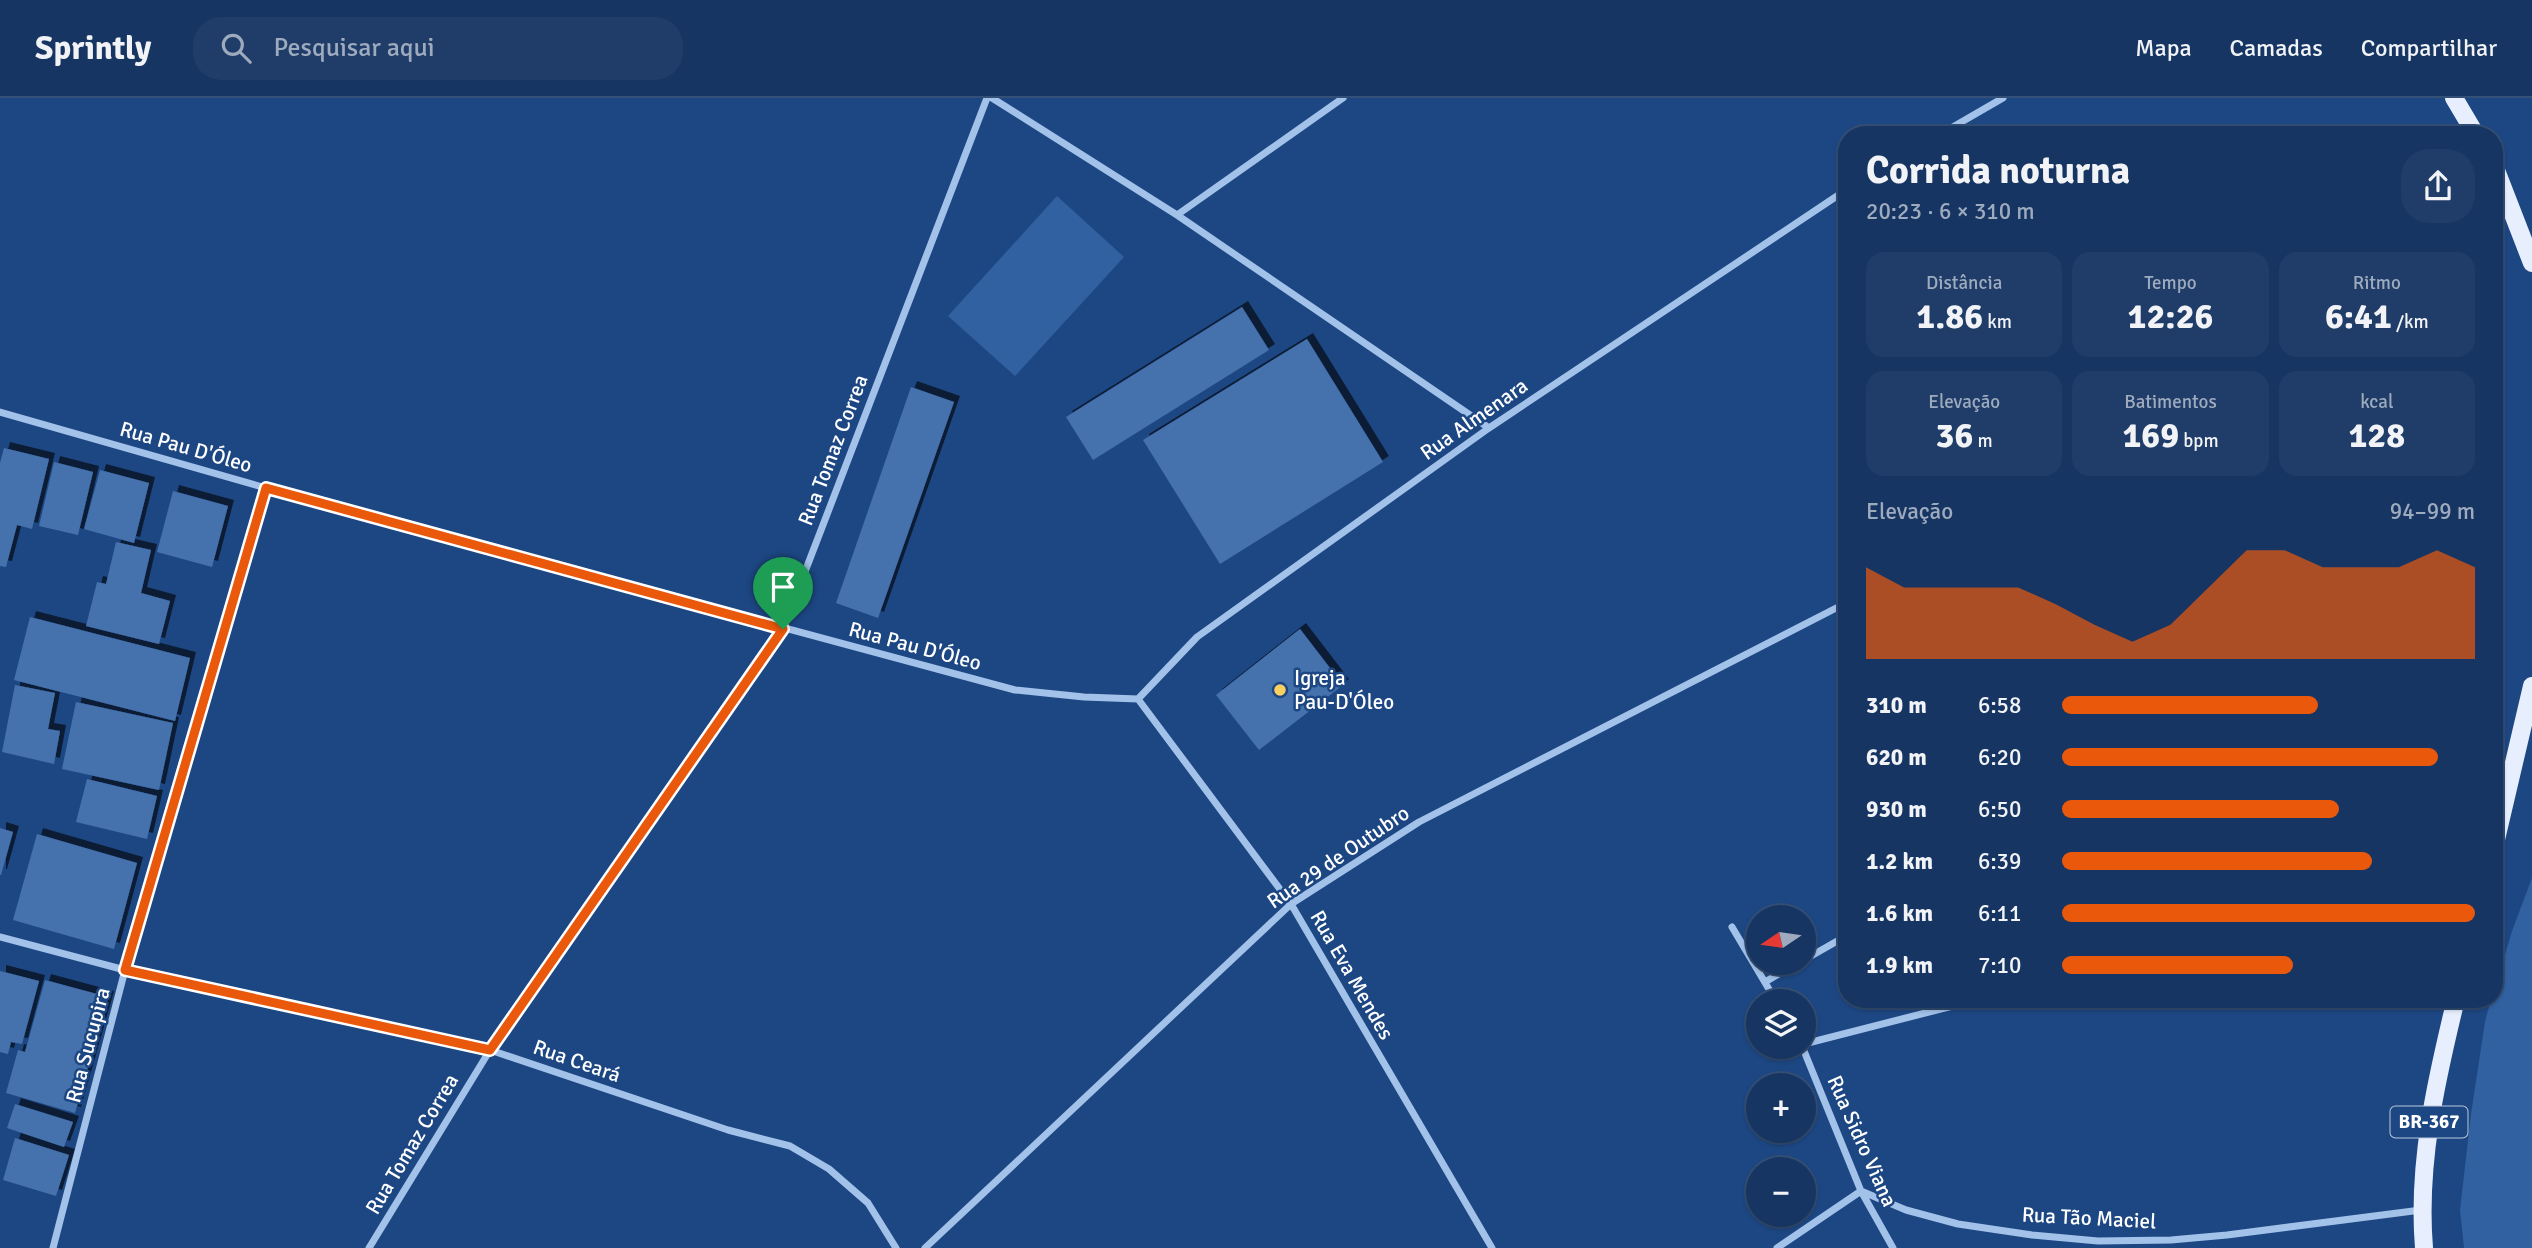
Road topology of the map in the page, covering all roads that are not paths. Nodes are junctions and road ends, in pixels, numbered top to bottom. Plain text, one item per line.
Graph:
1 (987, 98) edge
2 (992, 98) edge
3 (1343, 98) edge
4 (2003, 98) edge
5 (2454, 98) edge
6 (1955, 126) edge
7 (2471, 126) edge
8 (2503, 188) edge
9 (1838, 195) edge
10 (1177, 215) junction
11 (2532, 263) edge
12 (0, 412) edge
13 (1489, 428) junction
14 (266, 488) junction
15 (1838, 607) edge
16 (783, 629) junction
17 (2532, 686) edge
18 (1138, 699) junction
19 (2503, 810) edge
20 (1291, 904) junction
21 (1732, 927) dead end
22 (0, 937) edge
23 (1838, 941) edge
24 (1816, 953) edge
25 (125, 970) junction
26 (1777, 975) edge
27 (1765, 982) junction
28 (1769, 989) edge
29 (1945, 1008) edge
30 (2454, 1008) edge
31 (1816, 1042) edge
32 (490, 1050) junction
33 (1809, 1059) edge
34 (1861, 1191) junction
35 (2421, 1210) junction
36 (53, 1248) edge
37 (369, 1248) edge
38 (896, 1248) edge
39 (925, 1248) edge
40 (1492, 1248) edge
41 (1777, 1248) edge
42 (1893, 1248) edge
43 (2424, 1248) edge

1 - 16 street, Rua Tomaz Correa
2 - 10 street
3 - 10 street
4 - 6 street
5 - 7 main road
8 - 11 main road
9 - 13 street, Rua Almenara
10 - 13 street
12 - 14 street, Rua Pau D'Óleo
13 - 18 street, Rua Almenara
14 - 16 street, Rua Pau D'Óleo
14 - 25 street, Rua Sucupira
15 - 20 street, Rua 29 de Outubro
16 - 18 street, Rua Pau D'Óleo
16 - 32 street, Rua Tomaz Correa
17 - 19 main road
18 - 20 street, Rua Eva Mendes
20 - 39 street, Rua 29 de Outubro
20 - 40 street, Rua Eva Mendes
21 - 27 street
22 - 25 street, Rua Ceará
23 - 24 street
25 - 32 street, Rua Ceará
25 - 36 street, Rua Sucupira
26 - 27 street
27 - 28 street
29 - 31 street
30 - 35 main road, BR-367
32 - 37 street, Rua Tomaz Correa
32 - 38 street, Rua Ceará
33 - 34 street, Rua Sidro Viana
34 - 35 street, Rua Tão Maciel
34 - 41 street
34 - 42 street, Rua Sidro Viana
35 - 43 main road, BR-367

